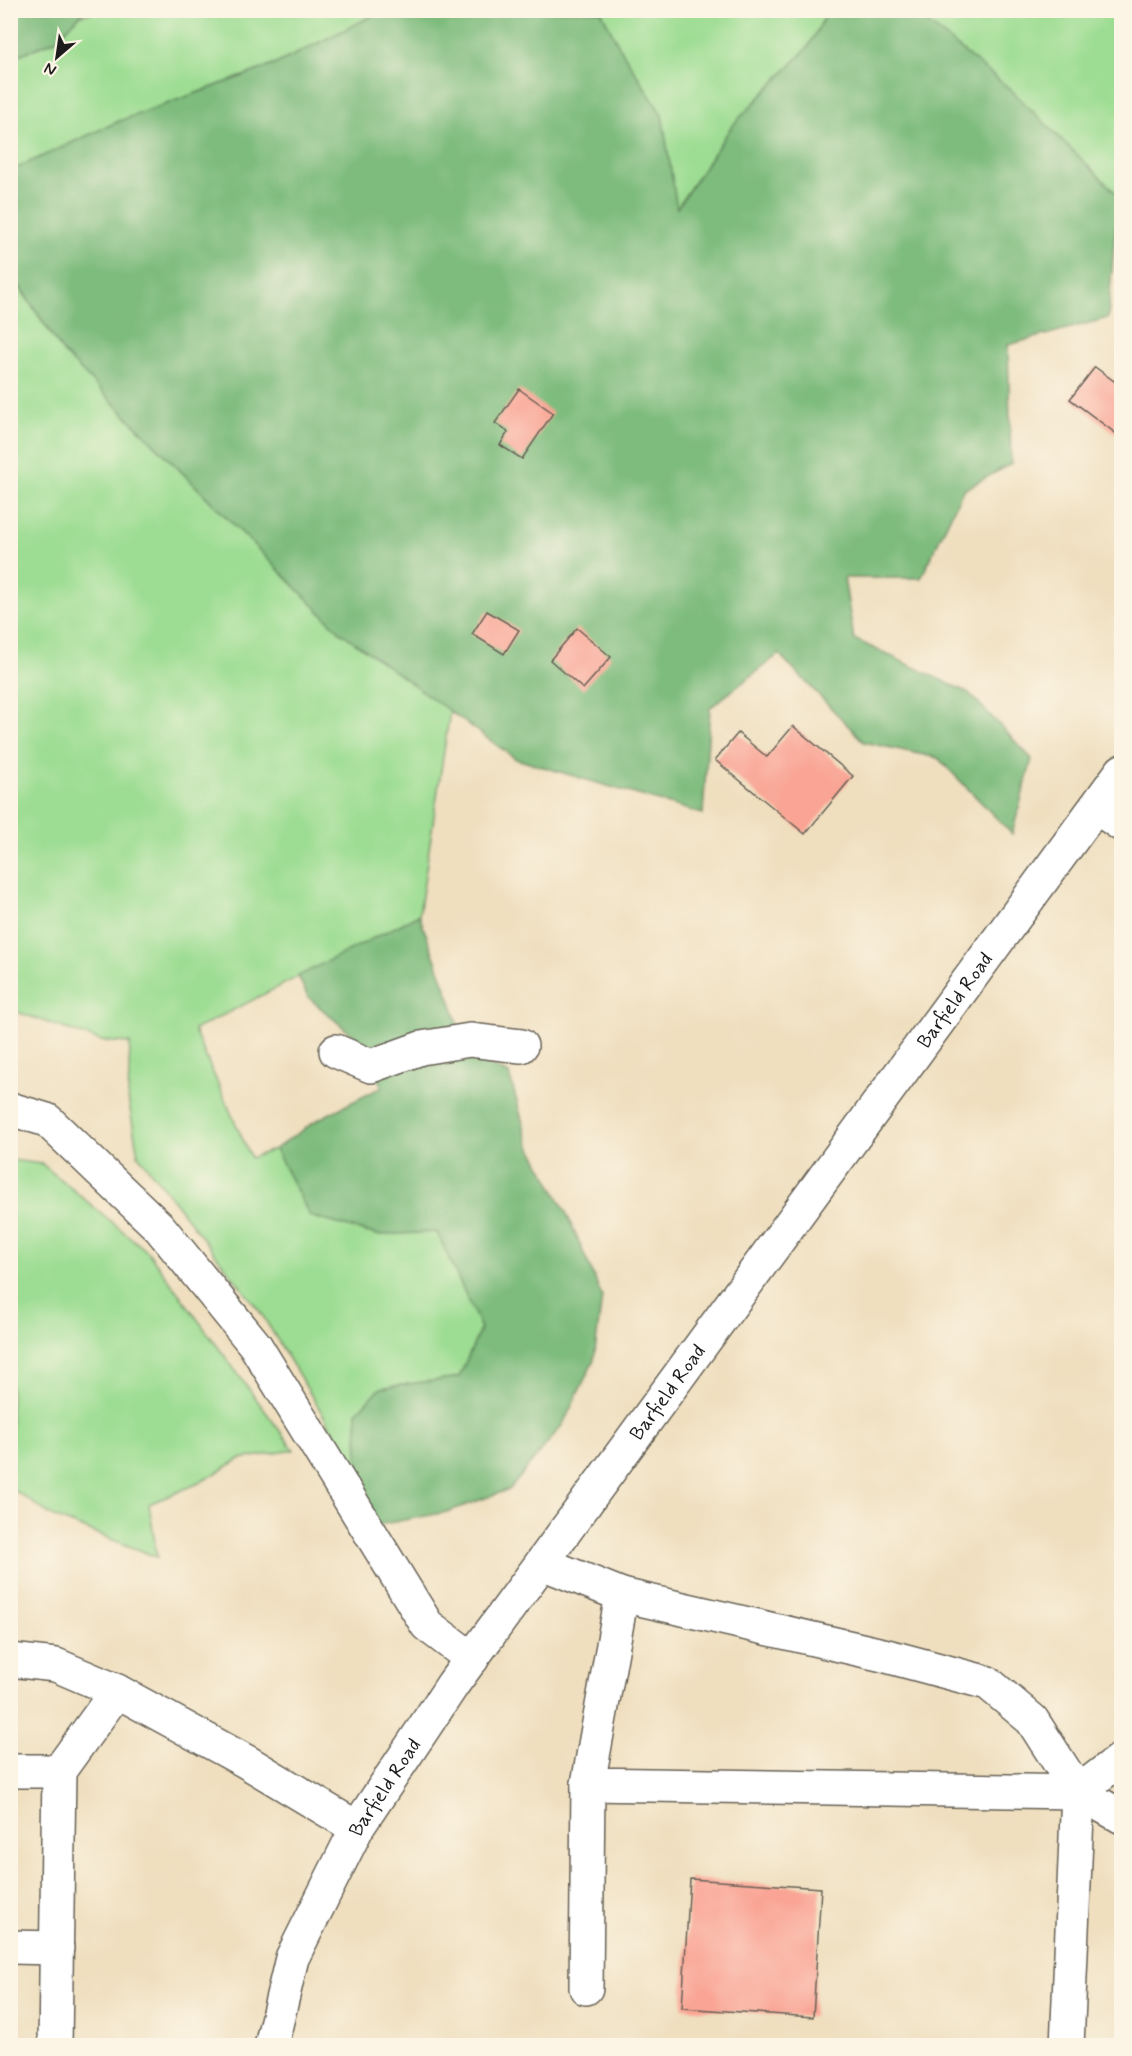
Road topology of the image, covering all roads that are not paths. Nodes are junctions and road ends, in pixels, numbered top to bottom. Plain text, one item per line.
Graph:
1 (1122, 771) edge
2 (1109, 816) edge
3 (521, 1046) dead end
4 (336, 1051) dead end
5 (10, 1109) edge
6 (542, 1563) junction
7 (622, 1595) junction
8 (472, 1659) junction
9 (10, 1660) edge
10 (117, 1691) junction
11 (1122, 1758) edge
12 (10, 1771) edge
13 (59, 1771) junction
14 (588, 1784) junction
15 (1078, 1792) junction
16 (1122, 1817) edge
17 (357, 1828) junction
18 (10, 1947) edge
19 (57, 1948) junction
20 (586, 1988) dead end
21 (55, 2046) edge
22 (271, 2046) edge
23 (1067, 2046) edge

1 - 2 street, Barfield Road
2 - 6 street, Barfield Road
3 - 4 street
5 - 8 street
6 - 7 street
6 - 8 street, Barfield Road
7 - 14 street
7 - 15 street
8 - 17 street, Barfield Road
9 - 10 street
10 - 13 street
10 - 17 street
11 - 15 street
12 - 13 street
13 - 19 street
14 - 15 street
14 - 20 street
15 - 16 street
15 - 23 street
17 - 22 street, Barfield Road
18 - 19 street
19 - 21 street

